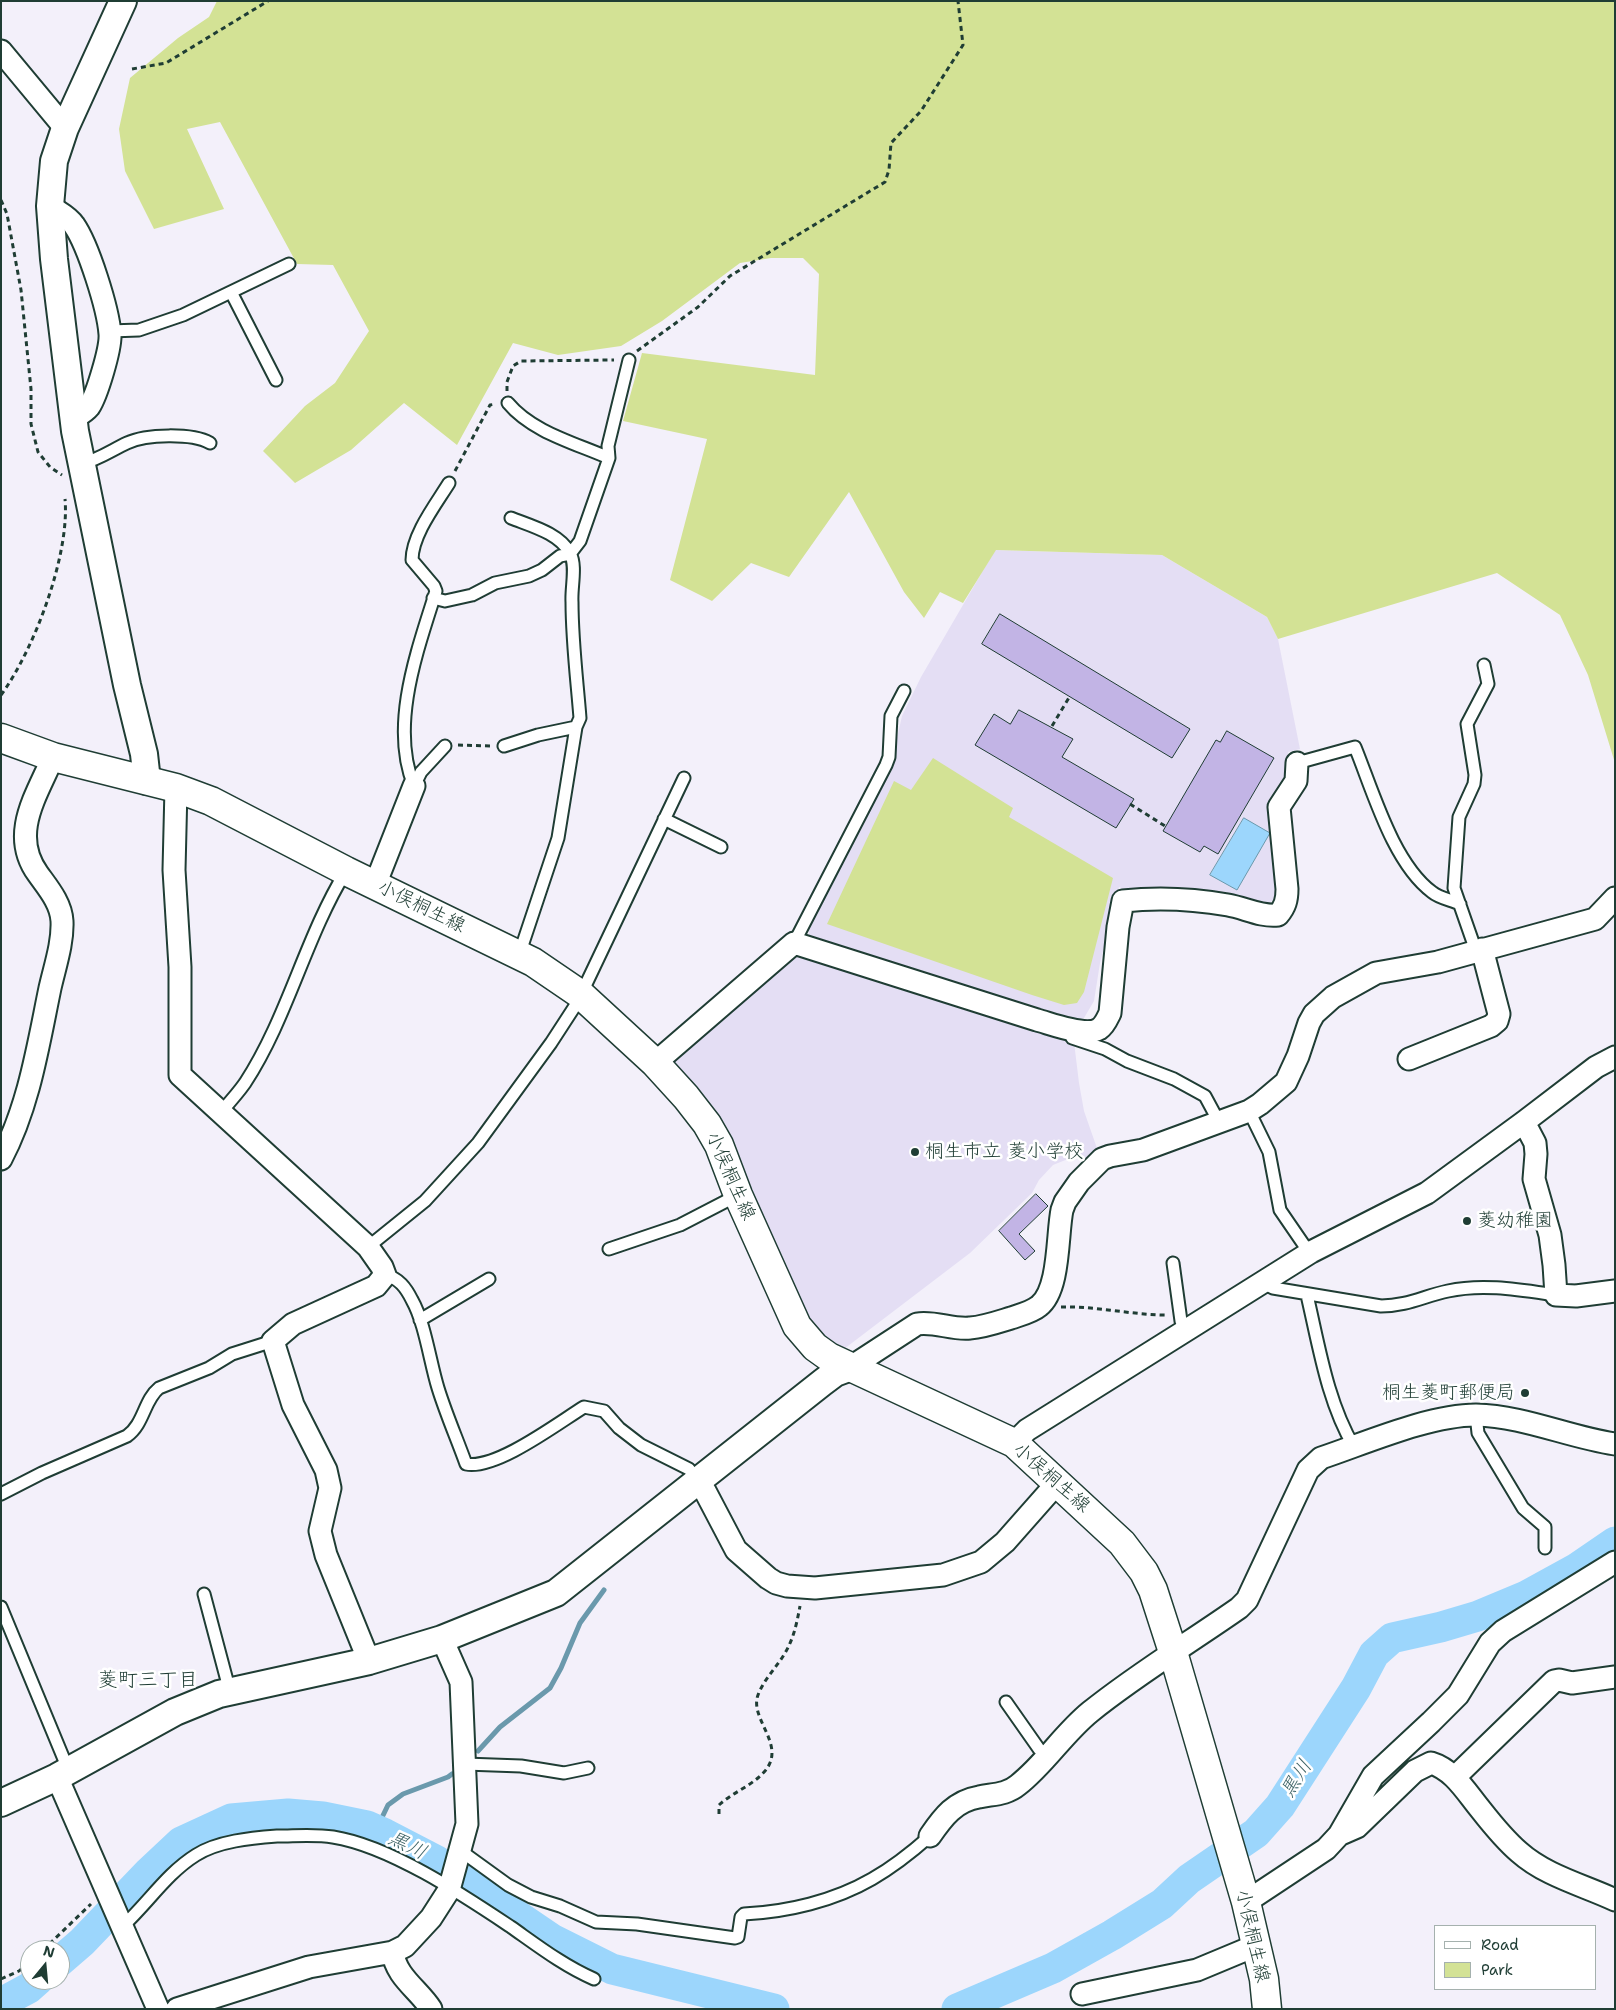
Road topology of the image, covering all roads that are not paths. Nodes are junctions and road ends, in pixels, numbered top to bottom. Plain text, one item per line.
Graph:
1 (123, 1) edge
2 (1, 51) edge
3 (65, 128) junction
4 (50, 206) junction
5 (289, 264) dead end
6 (231, 292) junction
7 (110, 331) junction
8 (629, 360) road end
9 (276, 380) dead end
10 (508, 403) road end
11 (74, 418) junction
12 (210, 443) dead end
13 (609, 458) junction
14 (72, 470) junction
15 (449, 483) road end
16 (511, 518) dead end
17 (570, 554) junction
18 (433, 598) junction
19 (1484, 665) dead end
20 (904, 691) dead end
21 (576, 727) junction
22 (1, 738) edge
23 (445, 746) road end
24 (504, 746) road end
25 (53, 757) junction
26 (1297, 763) joint
27 (684, 778) dead end
28 (147, 781) junction
29 (414, 786) junction
30 (176, 788) junction
31 (664, 819) junction
32 (721, 847) dead end
33 (346, 871) junction
34 (375, 885) junction
35 (1615, 898) edge
36 (1460, 904) junction
37 (794, 943) junction
38 (1479, 950) junction
39 (519, 955) junction
40 (580, 994) junction
41 (1037, 1020) junction
42 (1615, 1057) edge
43 (1409, 1059) dead end
44 (655, 1063) junction
45 (1249, 1111) junction
46 (221, 1112) junction
47 (1220, 1122) junction
48 (1524, 1122) junction
49 (1, 1159) edge
50 (738, 1194) junction
51 (368, 1247) junction
52 (608, 1249) dead end
53 (1311, 1252) junction
54 (1173, 1263) dead end
55 (385, 1275) junction
56 (489, 1279) dead end
57 (1261, 1282) junction
58 (1615, 1291) edge
59 (1307, 1295) junction
60 (1556, 1295) junction
61 (420, 1320) junction
62 (1183, 1322) junction
63 (272, 1341) junction
64 (851, 1367) junction
65 (1476, 1415) junction
66 (1014, 1443) junction
67 (1615, 1444) edge
68 (1354, 1447) junction
69 (697, 1480) junction
70 (1058, 1482) junction
71 (1, 1494) edge
72 (1545, 1548) dead end
73 (1615, 1562) edge
74 (204, 1594) dead end
75 (1, 1607) edge
76 (442, 1638) junction
77 (1173, 1652) junction
78 (369, 1661) junction
79 (1615, 1677) edge
80 (230, 1692) junction
81 (1006, 1702) dead end
82 (1047, 1756) junction
83 (465, 1764) junction
84 (588, 1768) dead end
85 (62, 1773) junction
86 (1455, 1777) junction
87 (1, 1803) edge
88 (1339, 1835) junction
89 (930, 1836) joint
90 (460, 1853) junction
91 (451, 1886) junction
92 (1615, 1900) edge
93 (1246, 1902) junction
94 (122, 1923) junction
95 (1257, 1945) junction
96 (393, 1952) junction
97 (594, 1979) dead end
98 (1082, 1994) dead end
99 (158, 2009) edge
100 (177, 2009) edge
101 (431, 2009) edge
102 (1266, 2009) edge

1 - 3 street
2 - 3 street
3 - 4 street
4 - 7 street
4 - 11 street
5 - 6 lane
6 - 7 lane
6 - 9 lane
7 - 11 street
8 - 13 lane
10 - 13 lane
11 - 14 street
12 - 14 lane
13 - 17 lane
14 - 28 street
15 - 18 lane
16 - 17 lane
17 - 18 lane
17 - 21 lane
18 - 29 lane
19 - 36 lane
20 - 37 lane
21 - 24 lane
21 - 39 lane
22 - 25 main road, 小俣桐生線
23 - 29 lane
25 - 28 main road, 小俣桐生線
25 - 49 street
26 - 36 lane
26 - 41 street
27 - 31 lane
28 - 30 main road, 小俣桐生線
29 - 34 street
30 - 33 main road, 小俣桐生線
30 - 46 street
31 - 32 lane
31 - 40 lane
33 - 34 main road, 小俣桐生線
33 - 46 lane
34 - 39 main road, 小俣桐生線
35 - 38 street
36 - 38 lane
37 - 41 street
37 - 44 street
38 - 43 street
38 - 45 street
39 - 40 main road, 小俣桐生線
40 - 44 main road, 小俣桐生線
40 - 51 lane
41 - 47 lane
42 - 48 street
44 - 50 main road, 小俣桐生線
45 - 47 street
45 - 53 lane
46 - 51 street
47 - 64 street
48 - 53 street
48 - 60 street
50 - 52 lane
50 - 64 main road, 小俣桐生線
51 - 55 street
53 - 57 street
54 - 62 lane
55 - 61 lane
55 - 63 street
56 - 61 lane
57 - 59 lane
57 - 62 street
58 - 60 street
59 - 60 lane
59 - 68 lane
61 - 69 lane
62 - 66 street
63 - 71 lane
63 - 78 street
64 - 66 main road, 小俣桐生線
64 - 69 street
65 - 67 street
65 - 68 street
65 - 72 lane
66 - 70 main road, 小俣桐生線
68 - 77 street
69 - 70 street
69 - 76 street
70 - 77 main road, 小俣桐生線
73 - 88 street
74 - 80 lane
75 - 85 lane
76 - 78 street
76 - 83 street
77 - 82 street
77 - 93 main road, 小俣桐生線
78 - 80 street
79 - 86 street
80 - 85 street
81 - 82 lane
82 - 89 street
83 - 84 lane
83 - 90 street
85 - 87 street
85 - 94 street
86 - 88 street
86 - 92 street
88 - 93 street
89 - 90 lane
90 - 91 street
91 - 94 lane
91 - 96 street
91 - 97 lane
93 - 95 main road, 小俣桐生線
94 - 99 street
95 - 98 street
95 - 102 main road, 小俣桐生線
96 - 100 street
96 - 101 street

